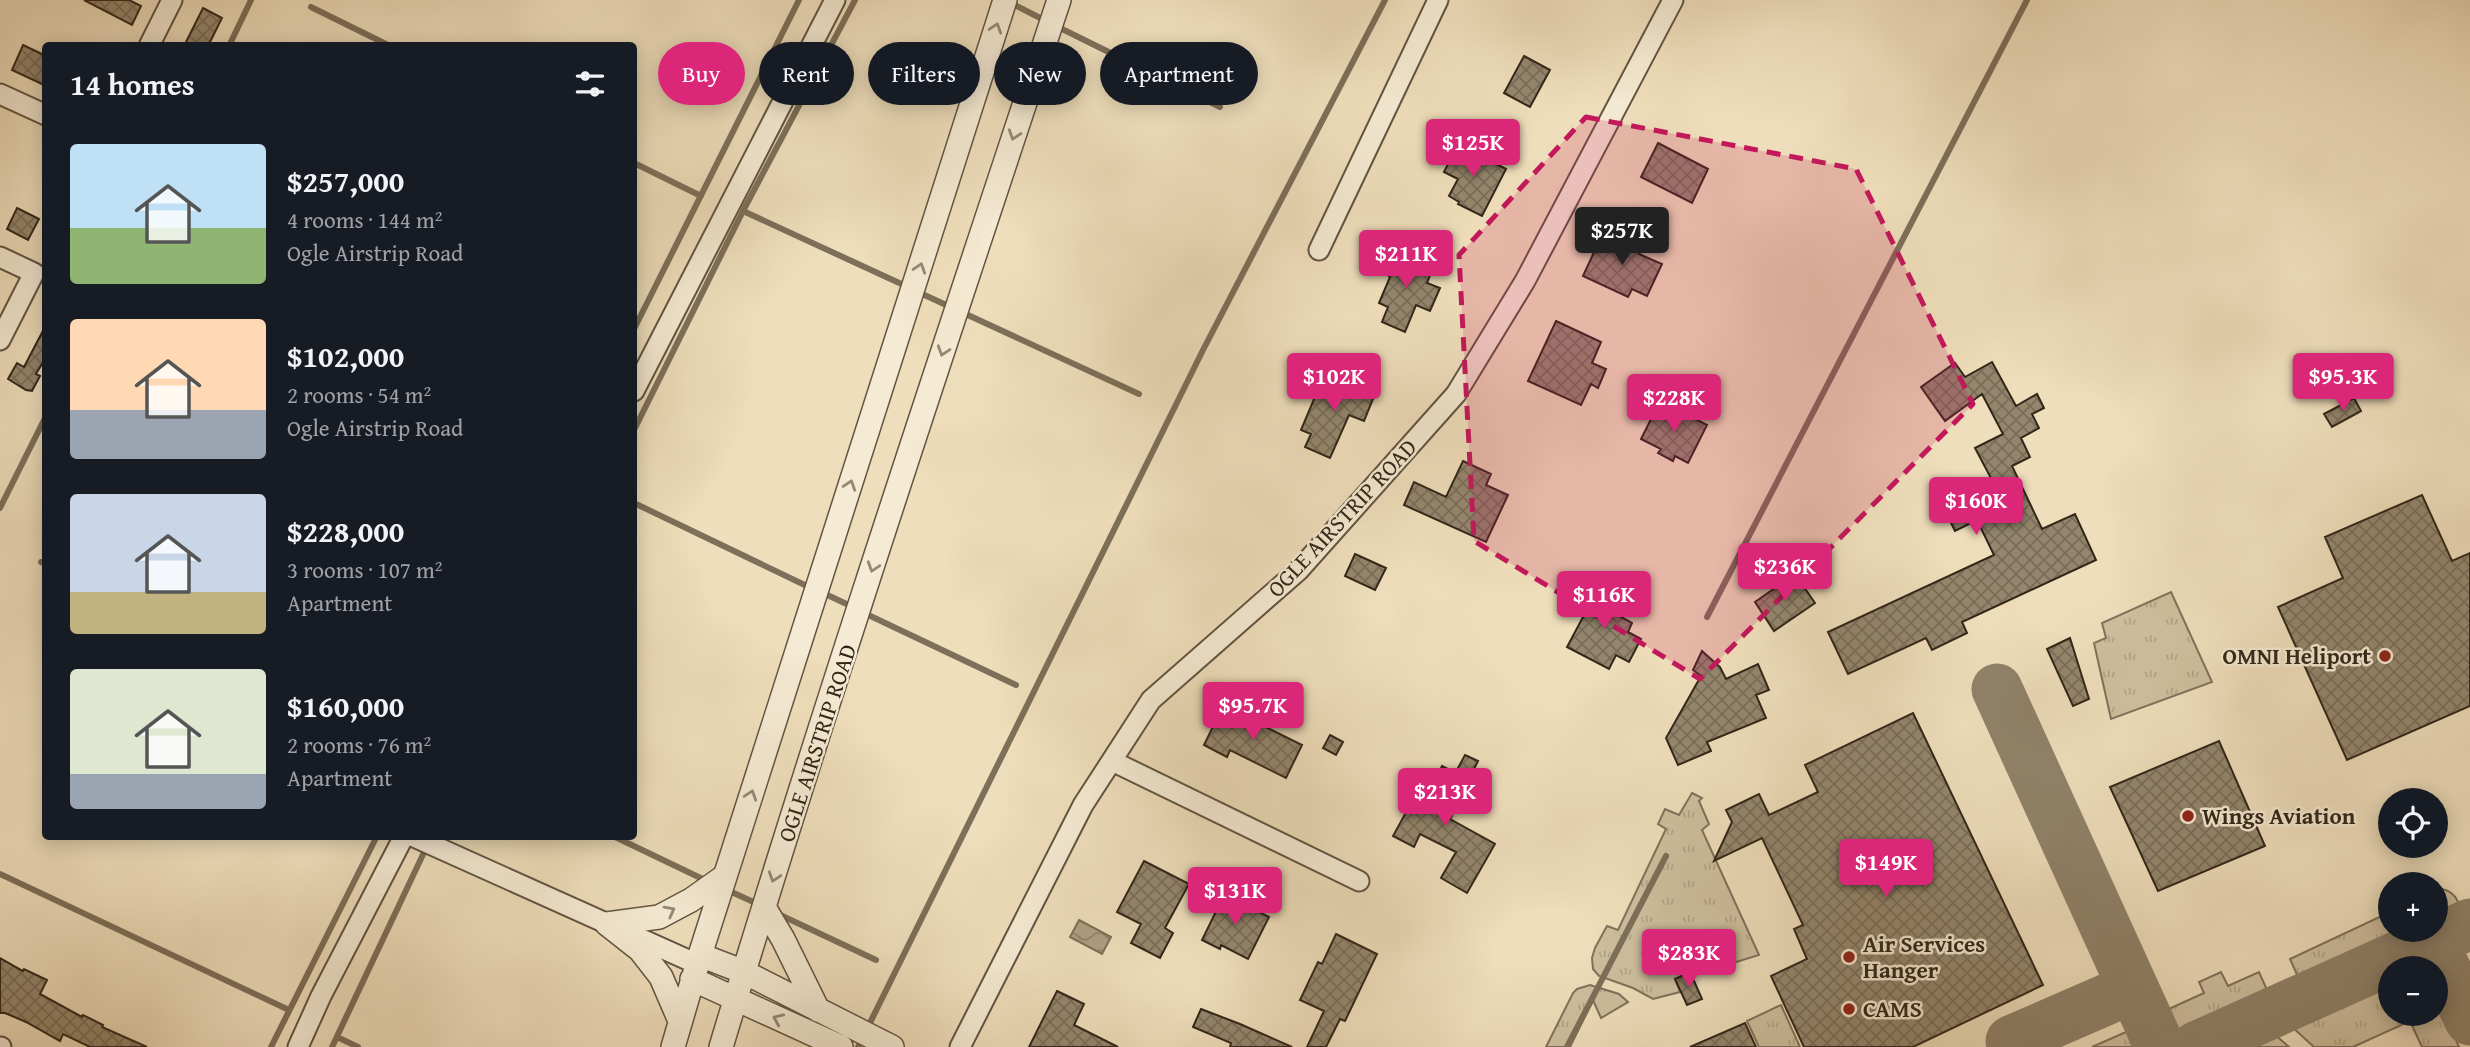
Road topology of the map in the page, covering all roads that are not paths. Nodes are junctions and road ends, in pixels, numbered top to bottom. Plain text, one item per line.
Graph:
1 (172, 0) edge
2 (835, 0) edge
3 (1005, 0) edge
4 (1059, 0) edge
5 (1438, 0) edge
6 (1673, 0) edge
7 (151, 42) edge
8 (0, 94) edge
9 (42, 114) edge
10 (1319, 250) dead end
11 (0, 257) edge
12 (0, 340) edge
13 (637, 385) edge
14 (1112, 761) junction
15 (402, 840) edge
16 (421, 840) edge
17 (725, 876) junction
18 (1359, 881) dead end
19 (764, 907) junction
20 (607, 924) junction
21 (696, 966) junction
22 (744, 972) junction
23 (736, 999) junction
24 (818, 1010) junction
25 (680, 1021) junction
26 (298, 1047) edge
27 (673, 1047) edge
28 (721, 1047) edge
29 (841, 1047) edge
30 (892, 1047) edge
31 (960, 1047) edge

1 - 7 street
2 - 13 street
17 -> 3 street, OGLE AIRSTRIP ROAD
4 -> 19 street, OGLE AIRSTRIP ROAD
5 - 10 street
6 - 14 street, OGLE AIRSTRIP ROAD
8 - 9 street
11 - 12 street
14 - 18 street
14 - 31 street, OGLE AIRSTRIP ROAD
15 - 26 street
16 - 20 street
20 -> 17 street
17 - 21 street, OGLE AIRSTRIP ROAD
19 - 22 street, OGLE AIRSTRIP ROAD
19 - 24 street
20 - 21 street
20 - 25 street
21 - 22 street
21 - 23 street
21 - 25 street, OGLE AIRSTRIP ROAD
22 - 23 street, OGLE AIRSTRIP ROAD
22 - 24 street
23 - 28 street, OGLE AIRSTRIP ROAD
29 -> 23 street
24 - 30 street
25 - 27 street, OGLE AIRSTRIP ROAD

